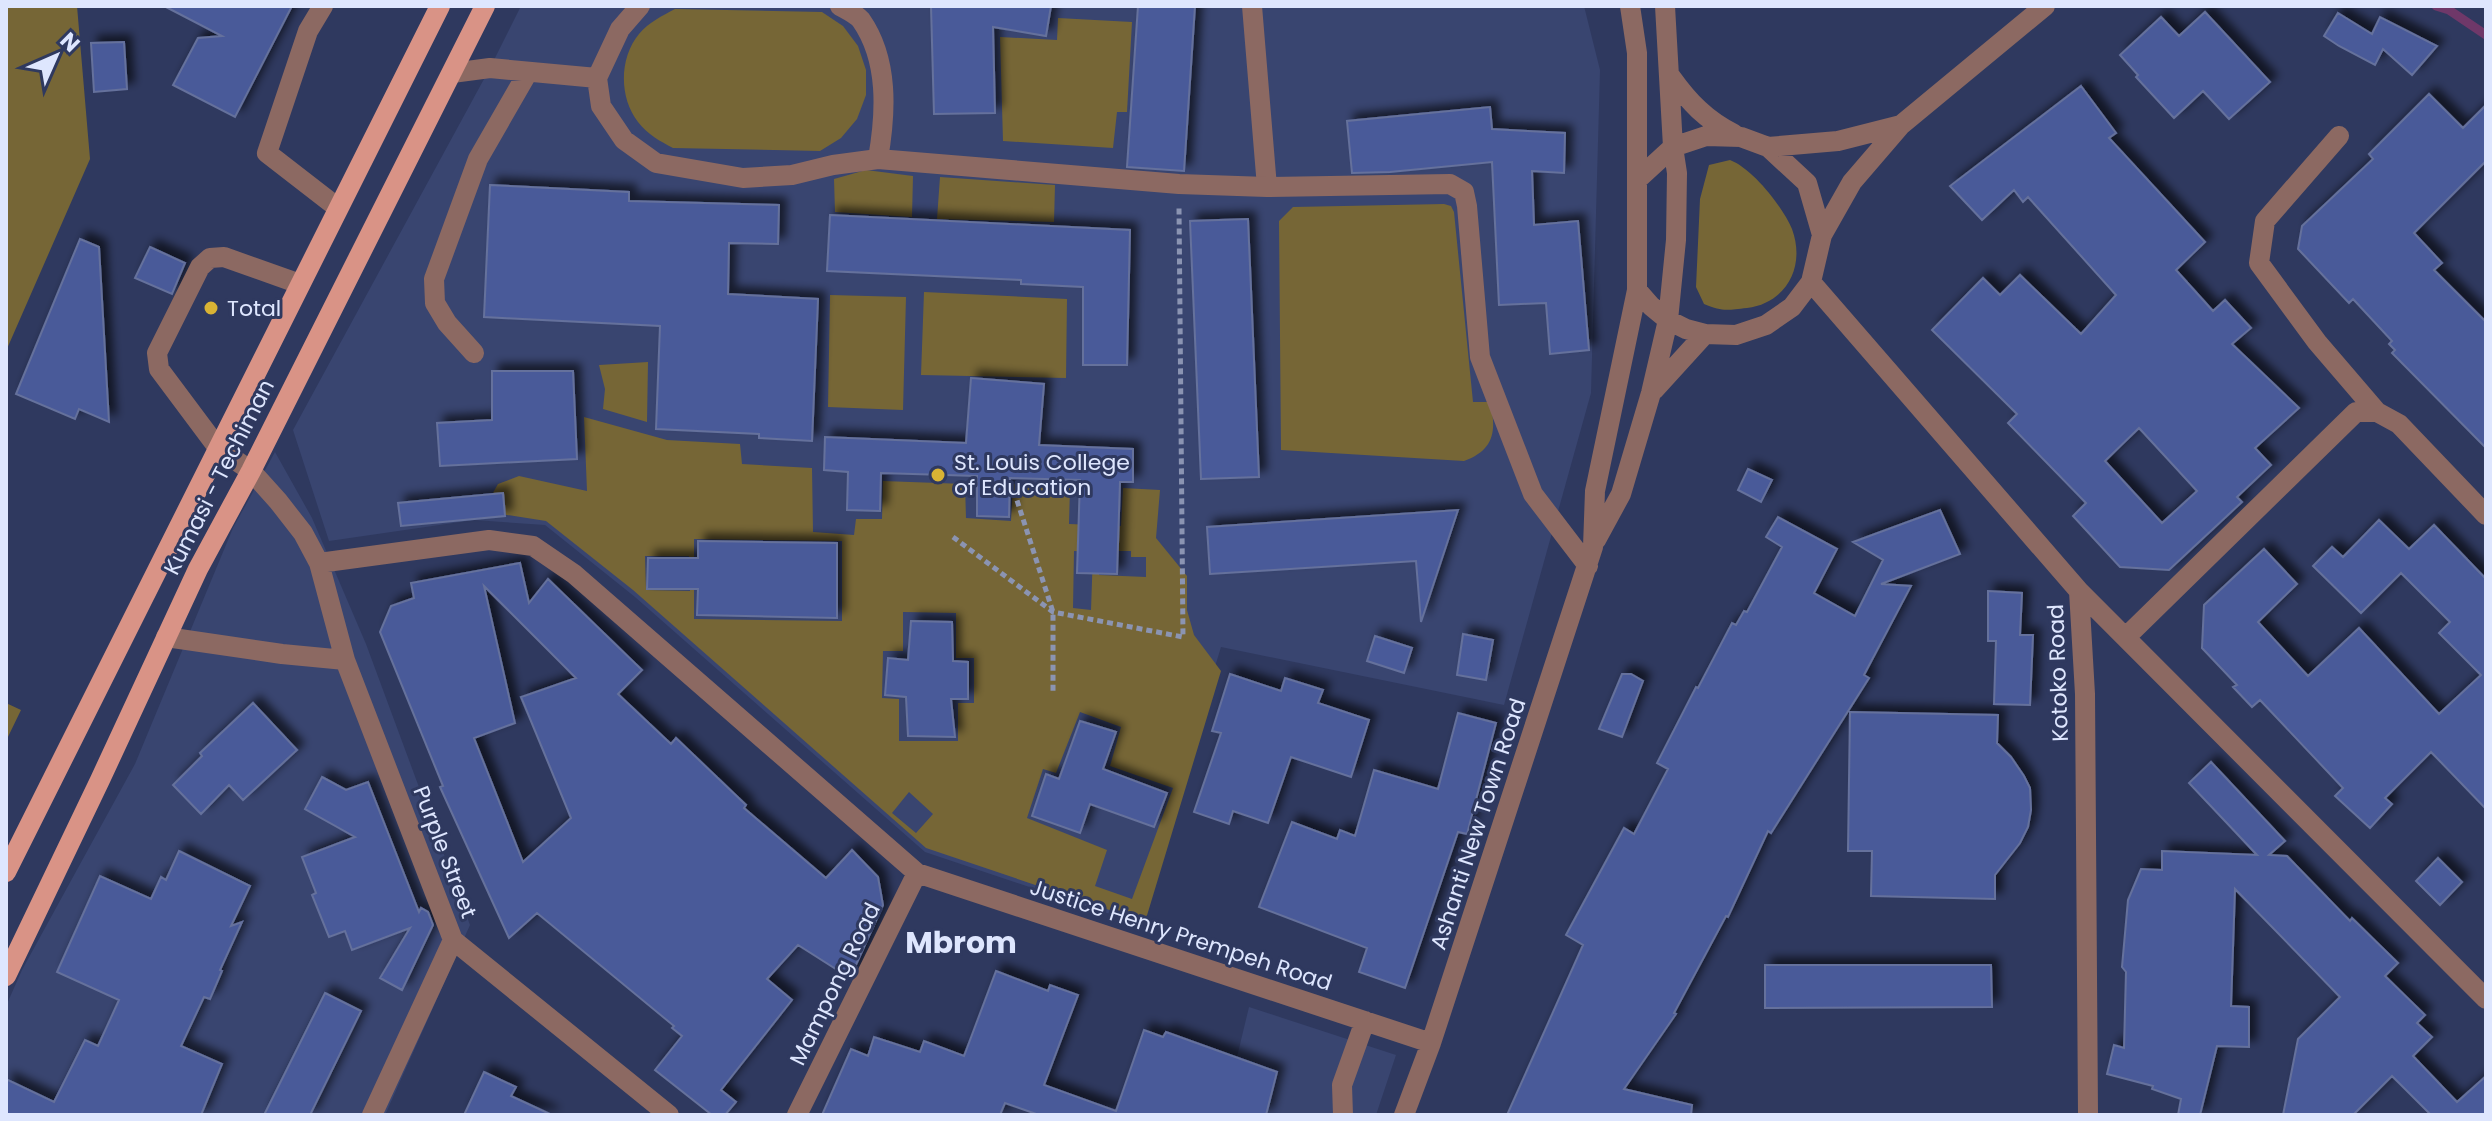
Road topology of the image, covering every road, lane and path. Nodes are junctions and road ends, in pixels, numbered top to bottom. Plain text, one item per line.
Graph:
1 (323, 6) edge
2 (440, 6) edge
3 (485, 6) edge
4 (640, 6) edge
5 (840, 6) edge
6 (1252, 6) edge
7 (1630, 6) edge
8 (1665, 6) edge
9 (2045, 6) edge
10 (528, 72) junction
11 (452, 73) junction
12 (1671, 77) junction
13 (597, 78) junction
14 (1901, 125) junction
15 (2339, 136) dead end
16 (1741, 137) junction
17 (1673, 147) junction
18 (1768, 147) junction
19 (878, 159) junction
20 (1637, 180) junction
21 (1179, 184) junction
22 (1267, 187) junction
23 (338, 208) junction
24 (1822, 235) junction
25 (1811, 282) junction
26 (300, 284) junction
27 (1637, 290) junction
28 (1668, 320) junction
29 (1705, 334) junction
30 (474, 353) dead end
31 (1651, 393) junction
32 (2377, 412) junction
33 (218, 448) junction
34 (251, 471) junction
35 (1014, 491) dead end
36 (2486, 515) edge
37 (953, 537) dead end
38 (1590, 556) junction
39 (319, 563) junction
40 (2079, 591) junction
41 (1053, 612) junction
42 (166, 637) junction
43 (2126, 637) junction
44 (345, 660) junction
45 (1053, 694) dead end
46 (6, 872) edge
47 (917, 873) junction
48 (453, 940) junction
49 (6, 976) edge
50 (2486, 999) edge
51 (1365, 1021) junction
52 (1431, 1043) junction
53 (372, 1115) edge
54 (669, 1115) edge
55 (797, 1115) edge
56 (1343, 1115) edge
57 (1404, 1115) edge
58 (2088, 1115) edge

1 - 23 street
2 - 23 main road, Kumasi - Techiman
3 - 11 main road, Kumasi - Techiman
4 - 13 street
5 - 19 street
6 - 22 street
7 - 20 street, Ashanti New Town Road
8 - 12 street, Ashanti New Town Road
9 - 14 street
10 - 11 street
10 - 13 street
10 - 30 street
11 - 34 main road, Kumasi - Techiman
12 - 16 street
12 - 17 street, Ashanti New Town Road
13 - 19 street
14 - 18 street
14 - 24 street
15 - 32 street
16 - 17 street
16 - 18 street
17 - 20 street
17 - 28 street, Ashanti New Town Road
18 - 24 street
19 - 21 street
20 - 27 street, Ashanti New Town Road
21 - 22 street
21 - 41 path
22 - 38 street
23 - 26 main road, Kumasi - Techiman
24 - 25 street
25 - 29 street
25 - 40 street, Kotoko Road
26 - 33 main road, Kumasi - Techiman
26 - 33 street, Purple Street
27 - 28 street
27 - 38 street, Ashanti New Town Road
28 - 29 street
28 - 31 street, Ashanti New Town Road
29 - 31 street
31 - 38 street, Ashanti New Town Road
32 - 36 street
32 - 43 street
33 - 34 street, Purple Street
33 - 46 main road, Kumasi - Techiman
34 - 39 street, Purple Street
34 - 42 main road, Kumasi - Techiman
35 - 41 path
37 - 41 path
38 - 52 street, Ashanti New Town Road
39 - 44 street, Purple Street
39 - 47 street
40 - 43 street
40 - 58 street, Kotoko Road
41 - 45 path
42 - 44 street
42 - 49 main road, Kumasi - Techiman
43 - 50 street
44 - 48 street, Purple Street
47 - 51 street, Justice Henry Prempeh Road
47 - 55 street, Mampong Road
48 - 53 street
48 - 54 street, Purple Street
51 - 52 street, Justice Henry Prempeh Road
51 - 56 street
52 - 57 street, Ashanti New Town Road

